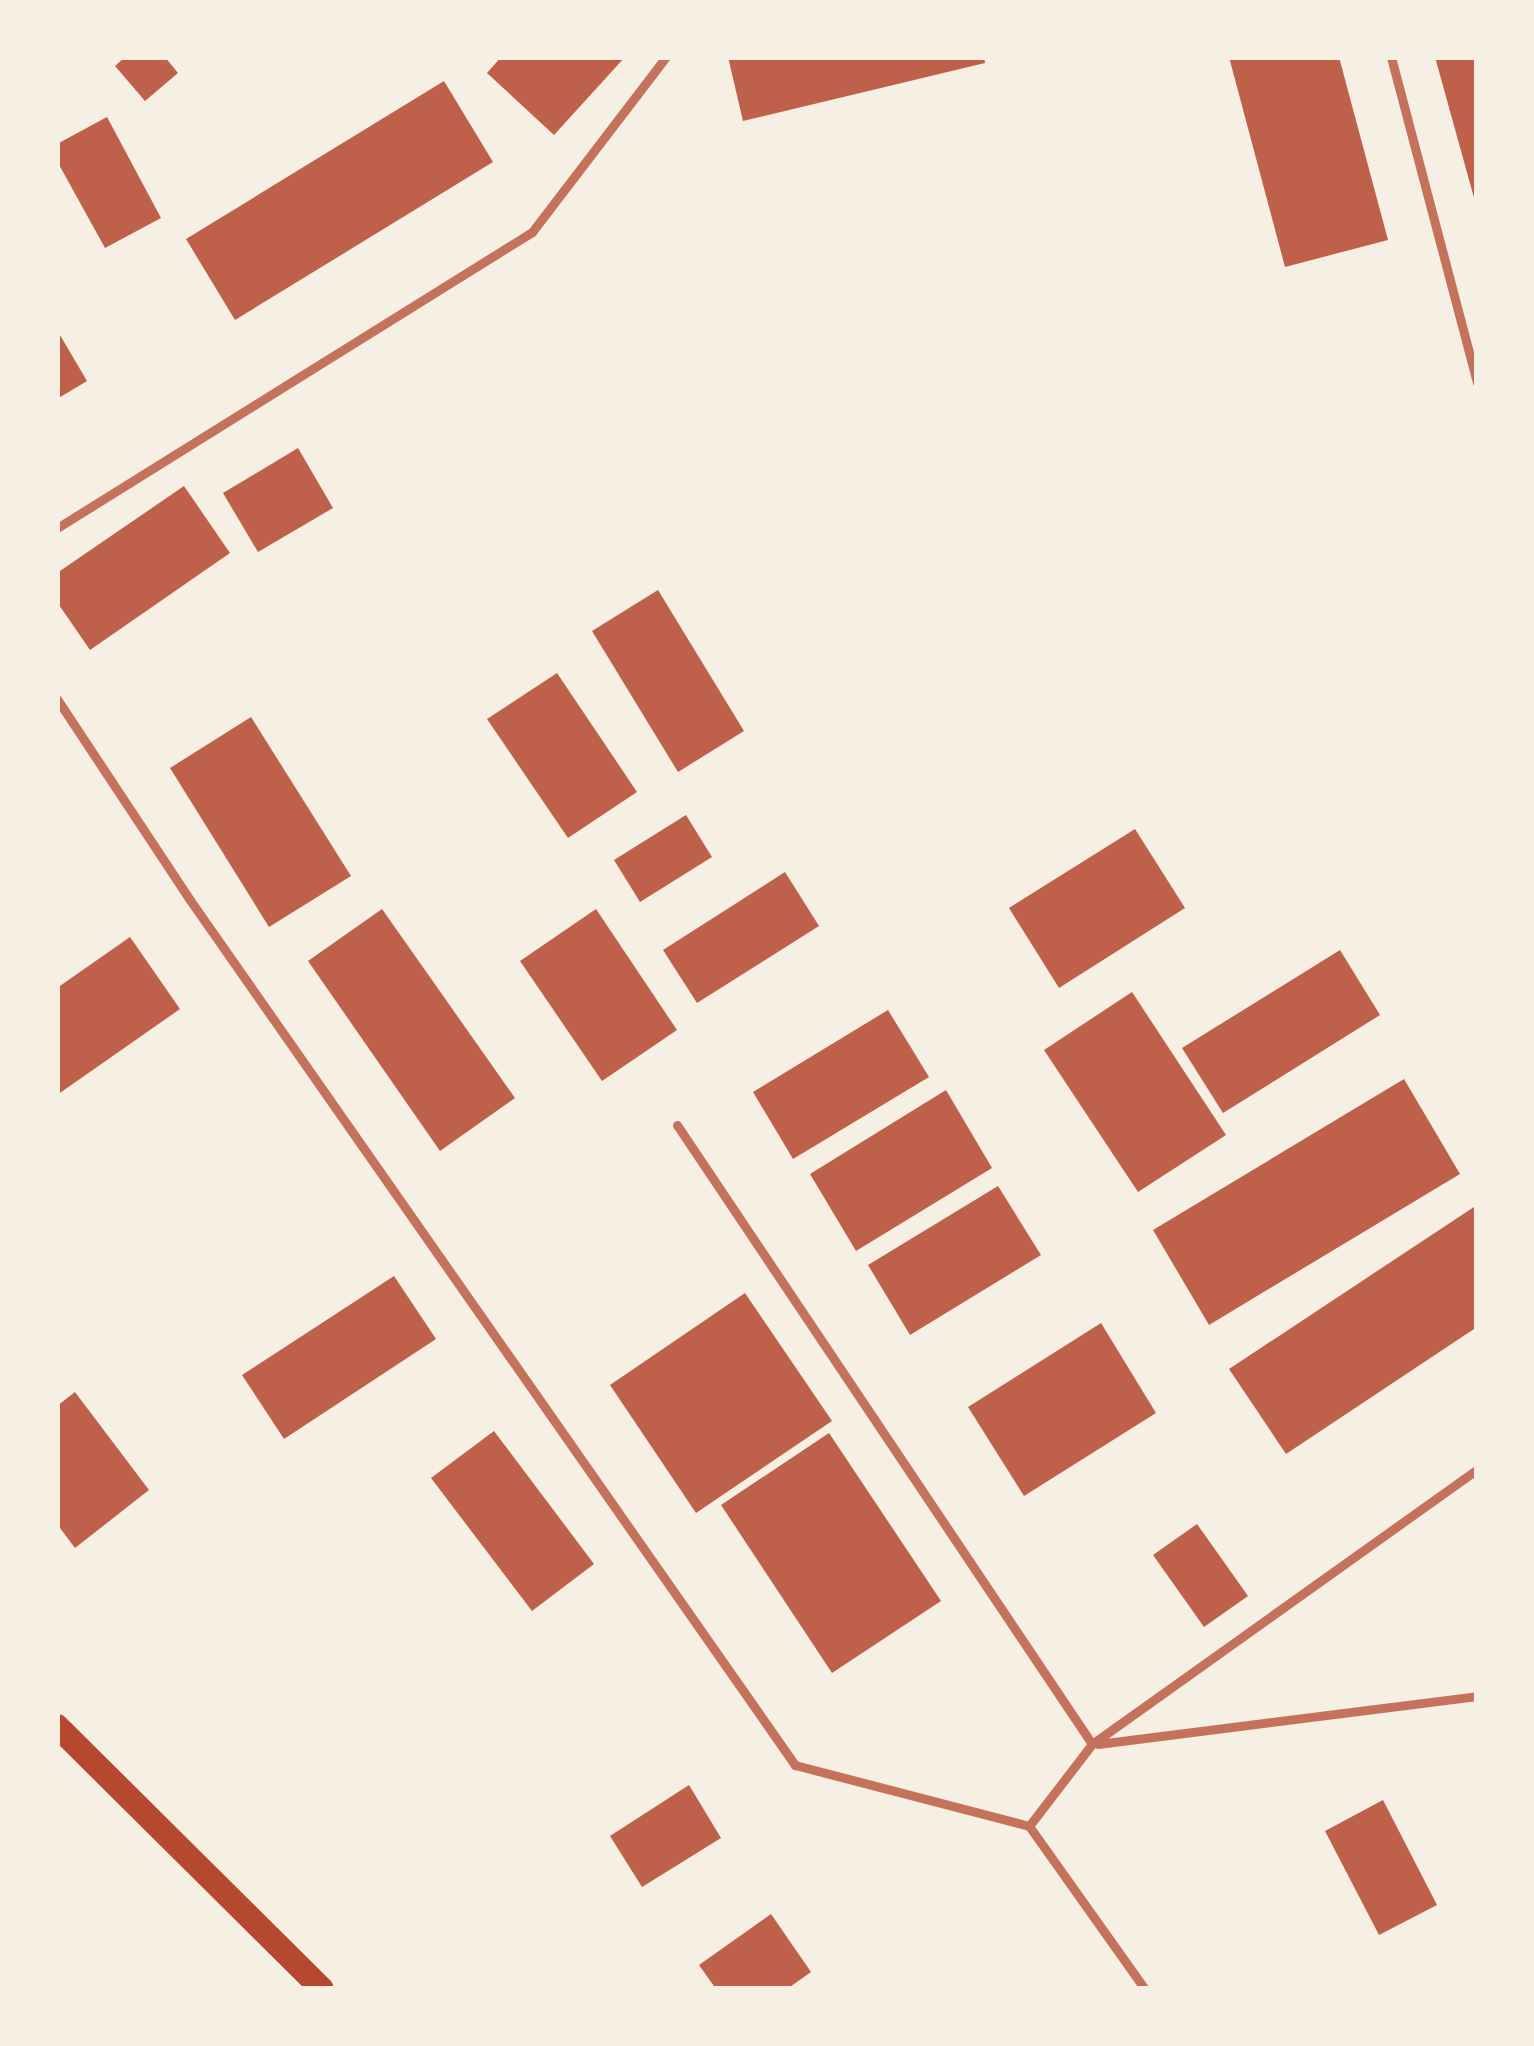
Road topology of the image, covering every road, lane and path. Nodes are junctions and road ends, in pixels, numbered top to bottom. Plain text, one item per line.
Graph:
1 (666, 57) edge
2 (1391, 57) edge
3 (1477, 382) edge
4 (57, 528) edge
5 (57, 699) edge
6 (677, 1125) dead end
7 (1477, 1468) edge
8 (1477, 1696) edge
9 (57, 1726) edge
10 (1092, 1744) junction
11 (1029, 1826) junction
12 (322, 1989) edge
13 (1145, 1989) edge

1 - 4 lane
2 - 3 lane
5 - 11 lane
6 - 10 lane
7 - 10 lane
8 - 10 lane
9 - 12 main road
10 - 11 lane
11 - 13 lane

